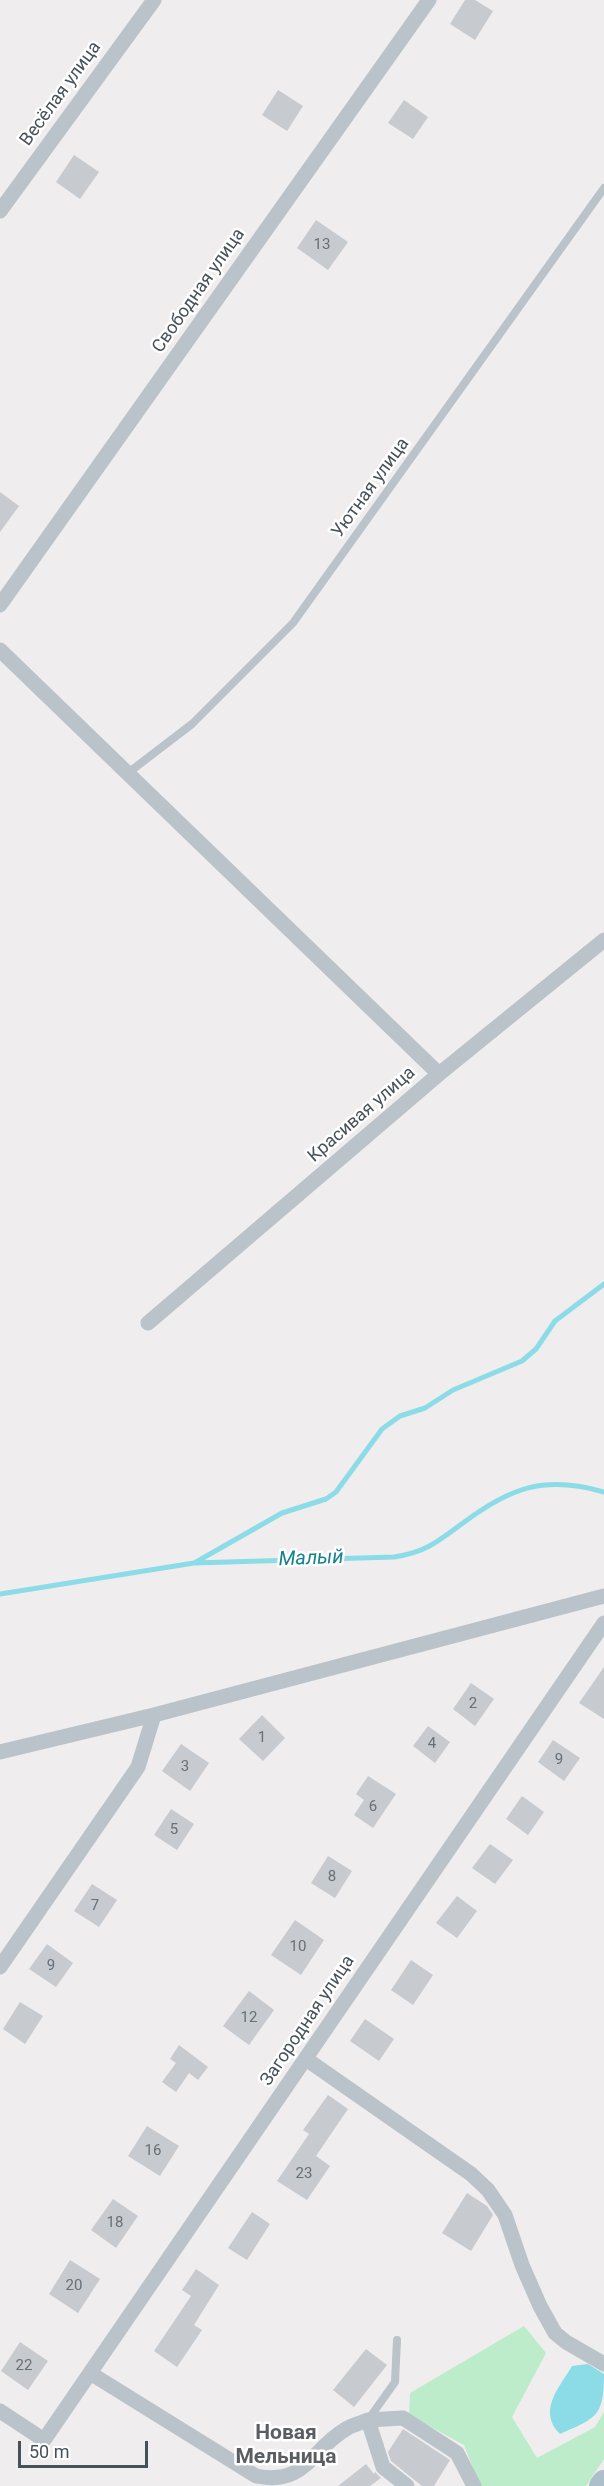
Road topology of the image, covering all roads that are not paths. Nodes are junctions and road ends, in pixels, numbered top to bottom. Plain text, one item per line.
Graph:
1 (154, 0) edge
2 (429, 0) edge
3 (604, 188) edge
4 (0, 211) edge
5 (0, 605) edge
6 (0, 650) edge
7 (128, 773) junction
8 (604, 940) edge
9 (440, 1074) junction
10 (148, 1323) dead end
11 (604, 1596) edge
12 (604, 1623) edge
13 (154, 1715) junction
14 (0, 1752) edge
15 (0, 1966) edge
16 (306, 2059) junction
17 (397, 2340) dead end
18 (604, 2364) edge
19 (90, 2373) junction
20 (0, 2411) edge
21 (368, 2420) junction
22 (604, 2482) edge
23 (406, 2486) edge
24 (474, 2486) edge
25 (601, 2486) edge

1 - 4 street, Весёлая улица
2 - 5 street, Свободная улица
3 - 7 lane, Уютная улица
6 - 7 street
7 - 9 street
8 - 9 street, Красивая улица
9 - 10 street, Красивая улица
11 - 13 street
12 - 16 street, Загородная улица
13 - 14 street
13 - 15 street
16 - 18 street
16 - 19 street, Загородная улица
17 - 21 lane
19 - 20 street, Загородная улица
19 - 21 street
21 - 23 street
21 - 24 street
22 - 25 main road

